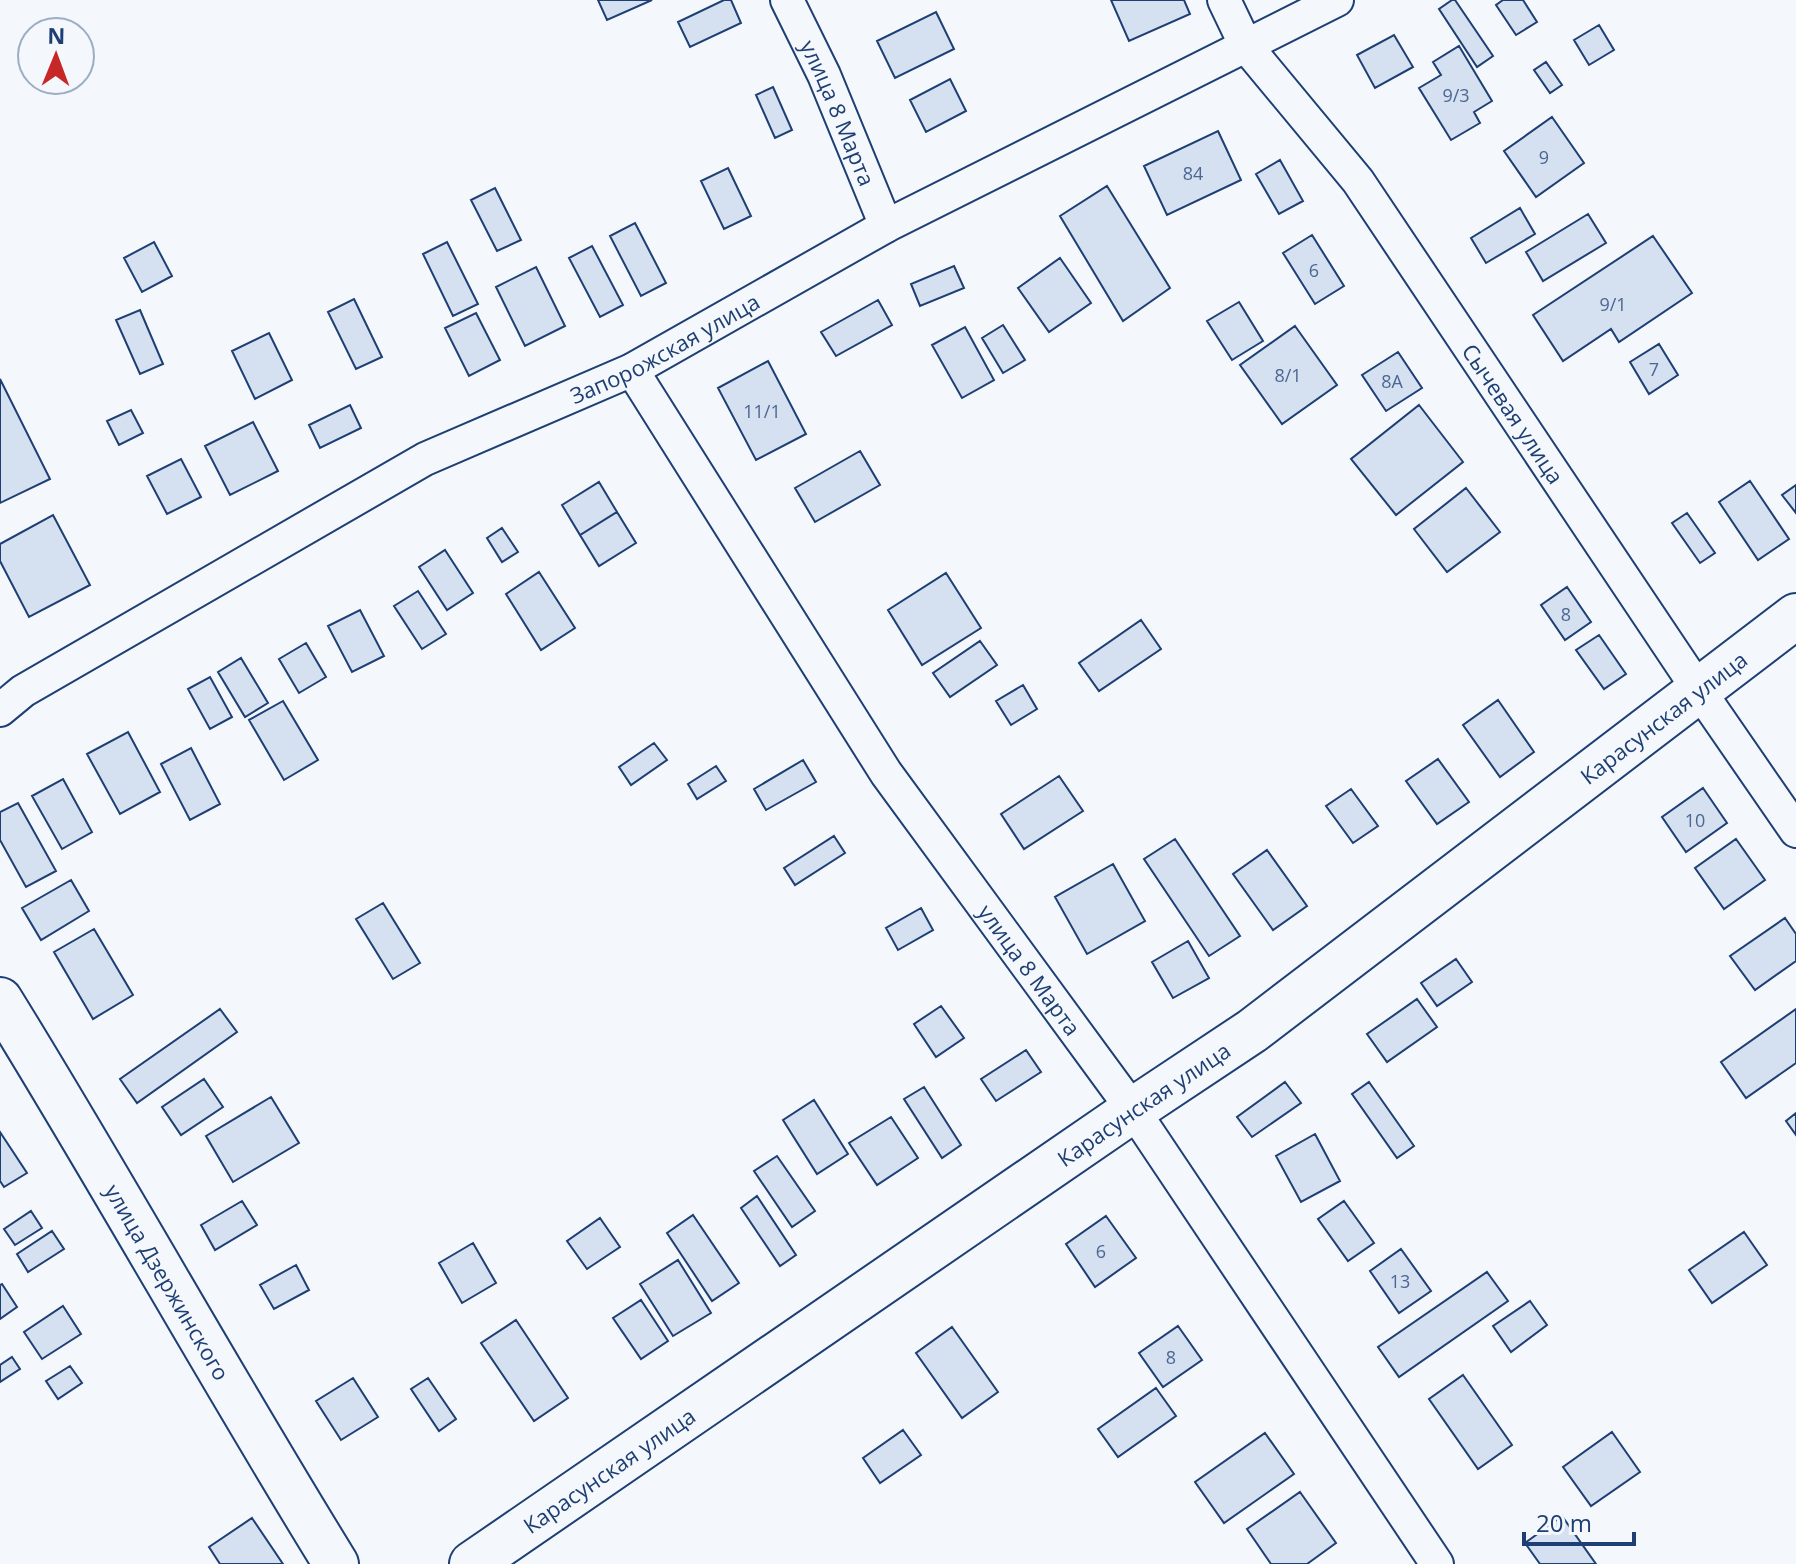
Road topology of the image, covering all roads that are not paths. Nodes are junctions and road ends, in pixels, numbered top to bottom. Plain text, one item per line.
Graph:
1 (787, 0) edge
2 (1224, 0) edge
3 (1337, 0) edge
4 (1246, 46) junction
5 (886, 226) junction
6 (632, 370) junction
7 (1796, 616) edge
8 (1698, 689) junction
9 (0, 710) edge
10 (1796, 831) edge
11 (0, 1000) edge
12 (1133, 1110) junction
13 (336, 1564) edge
14 (472, 1564) edge
15 (1437, 1564) edge

1 - 5 street, улица 8 Марта
2 - 4 street, Сычевая улица
3 - 4 street, Запорожская улица
4 - 5 street, Запорожская улица
4 - 8 street, Сычевая улица
5 - 6 street, Запорожская улица
6 - 9 street, Запорожская улица
6 - 12 street, улица 8 Марта
7 - 8 street, Карасунская улица
8 - 10 street, Сычевая улица
8 - 12 street, Карасунская улица
11 - 13 street, улица Дзержинского
12 - 14 street, Карасунская улица
12 - 15 street, улица 8 Марта

